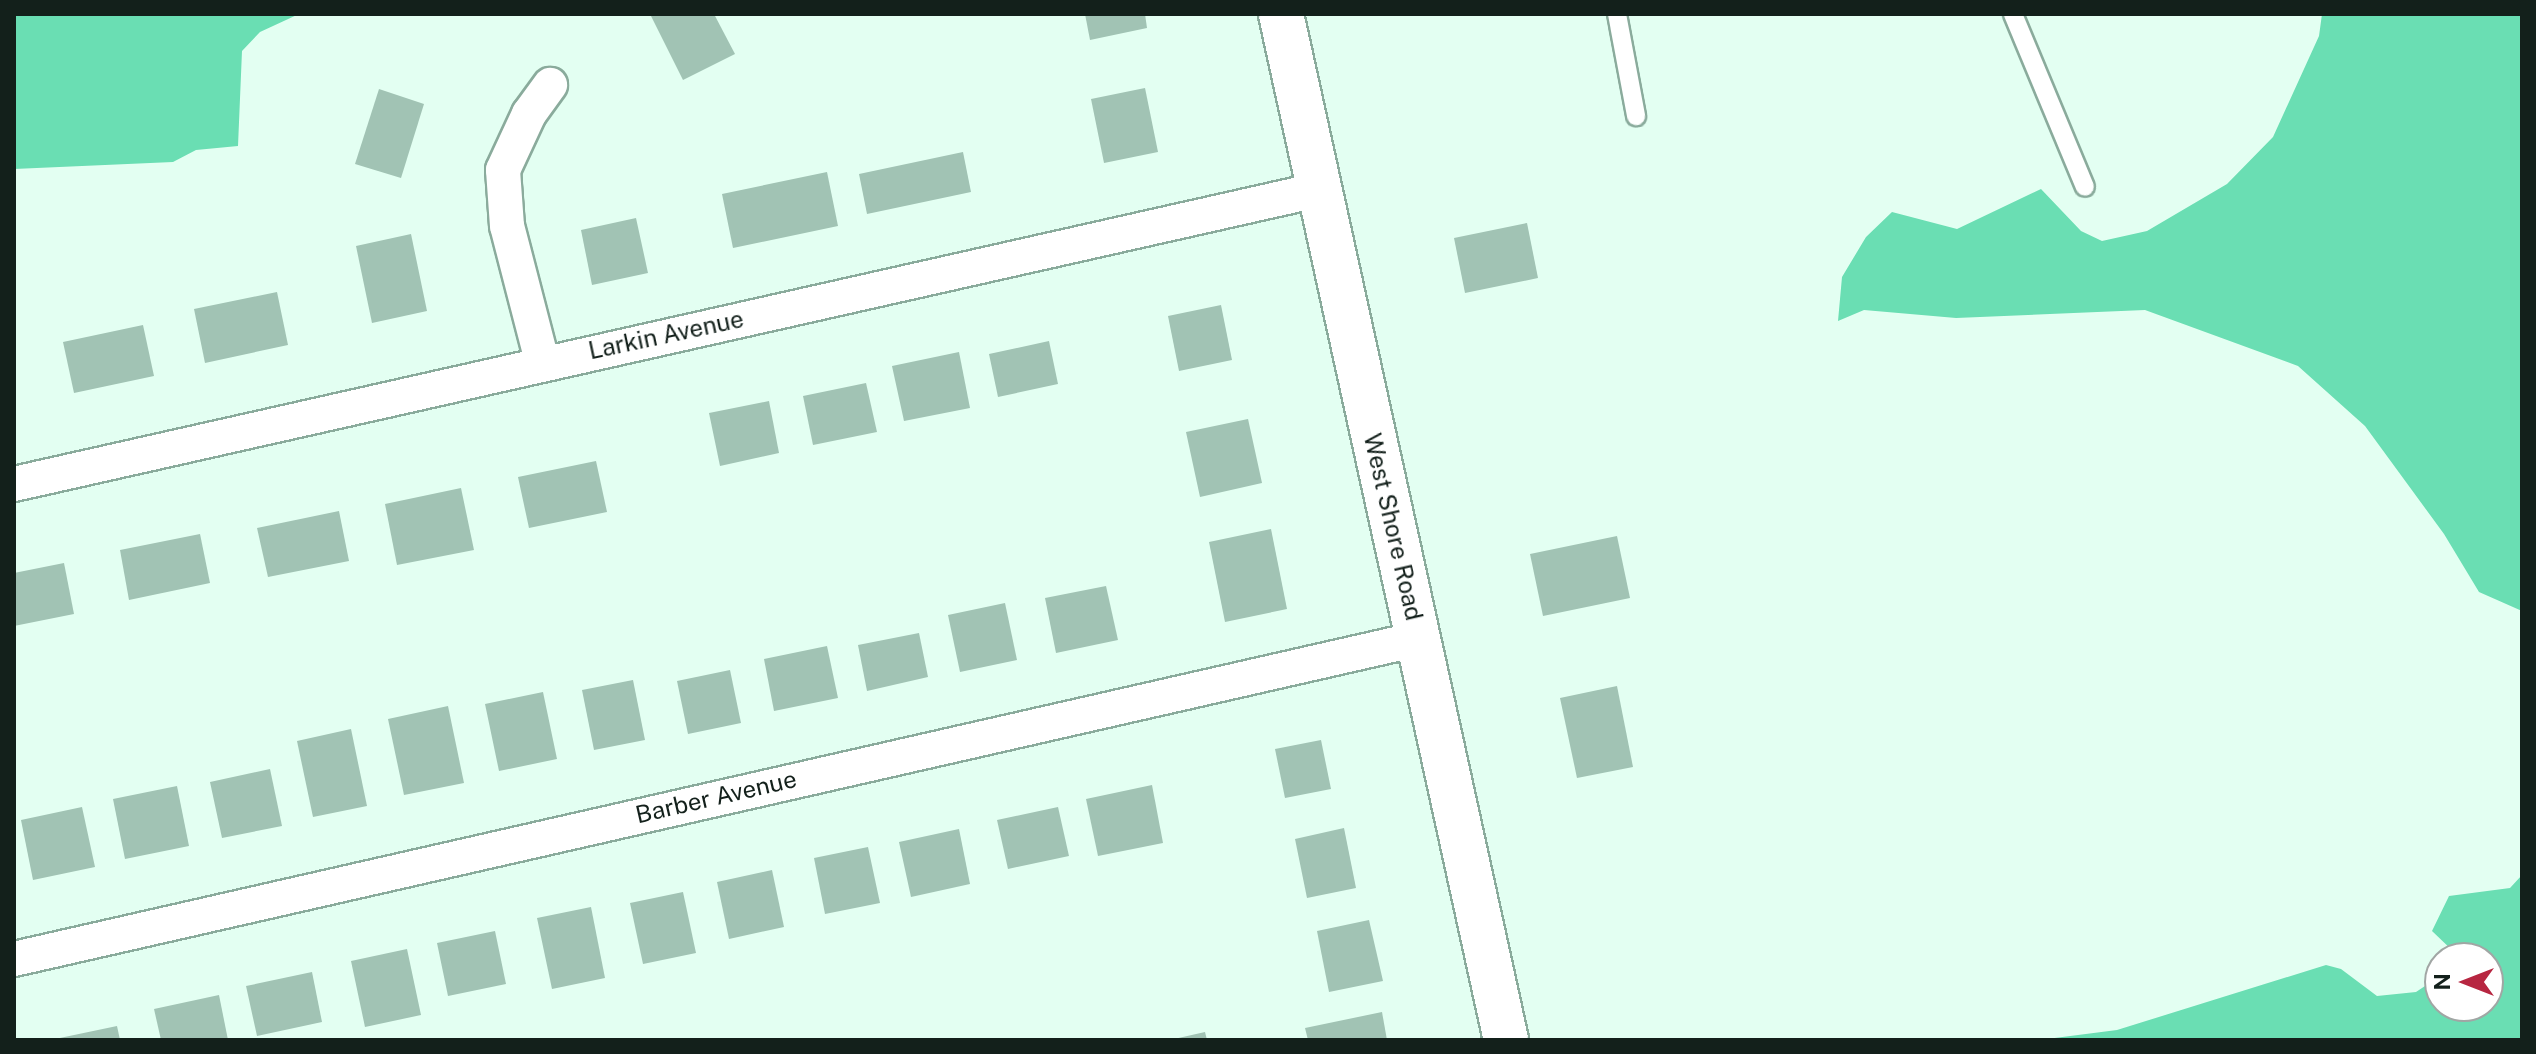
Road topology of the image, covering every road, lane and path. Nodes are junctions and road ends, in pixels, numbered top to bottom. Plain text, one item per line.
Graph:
1 (1281, 14) edge
2 (1617, 14) edge
3 (2013, 14) edge
4 (550, 85) dead end
5 (1636, 116) dead end
6 (2085, 187) dead end
7 (1318, 190) junction
8 (542, 361) junction
9 (14, 484) edge
10 (1418, 639) junction
11 (14, 959) edge
12 (1506, 1040) edge

1 - 7 main road, West Shore Road
2 - 5 lane
3 - 6 lane
4 - 8 street
7 - 8 street, Larkin Avenue
7 - 10 main road, West Shore Road
8 - 9 street, Larkin Avenue
10 - 11 street, Barber Avenue
10 - 12 main road, West Shore Road

